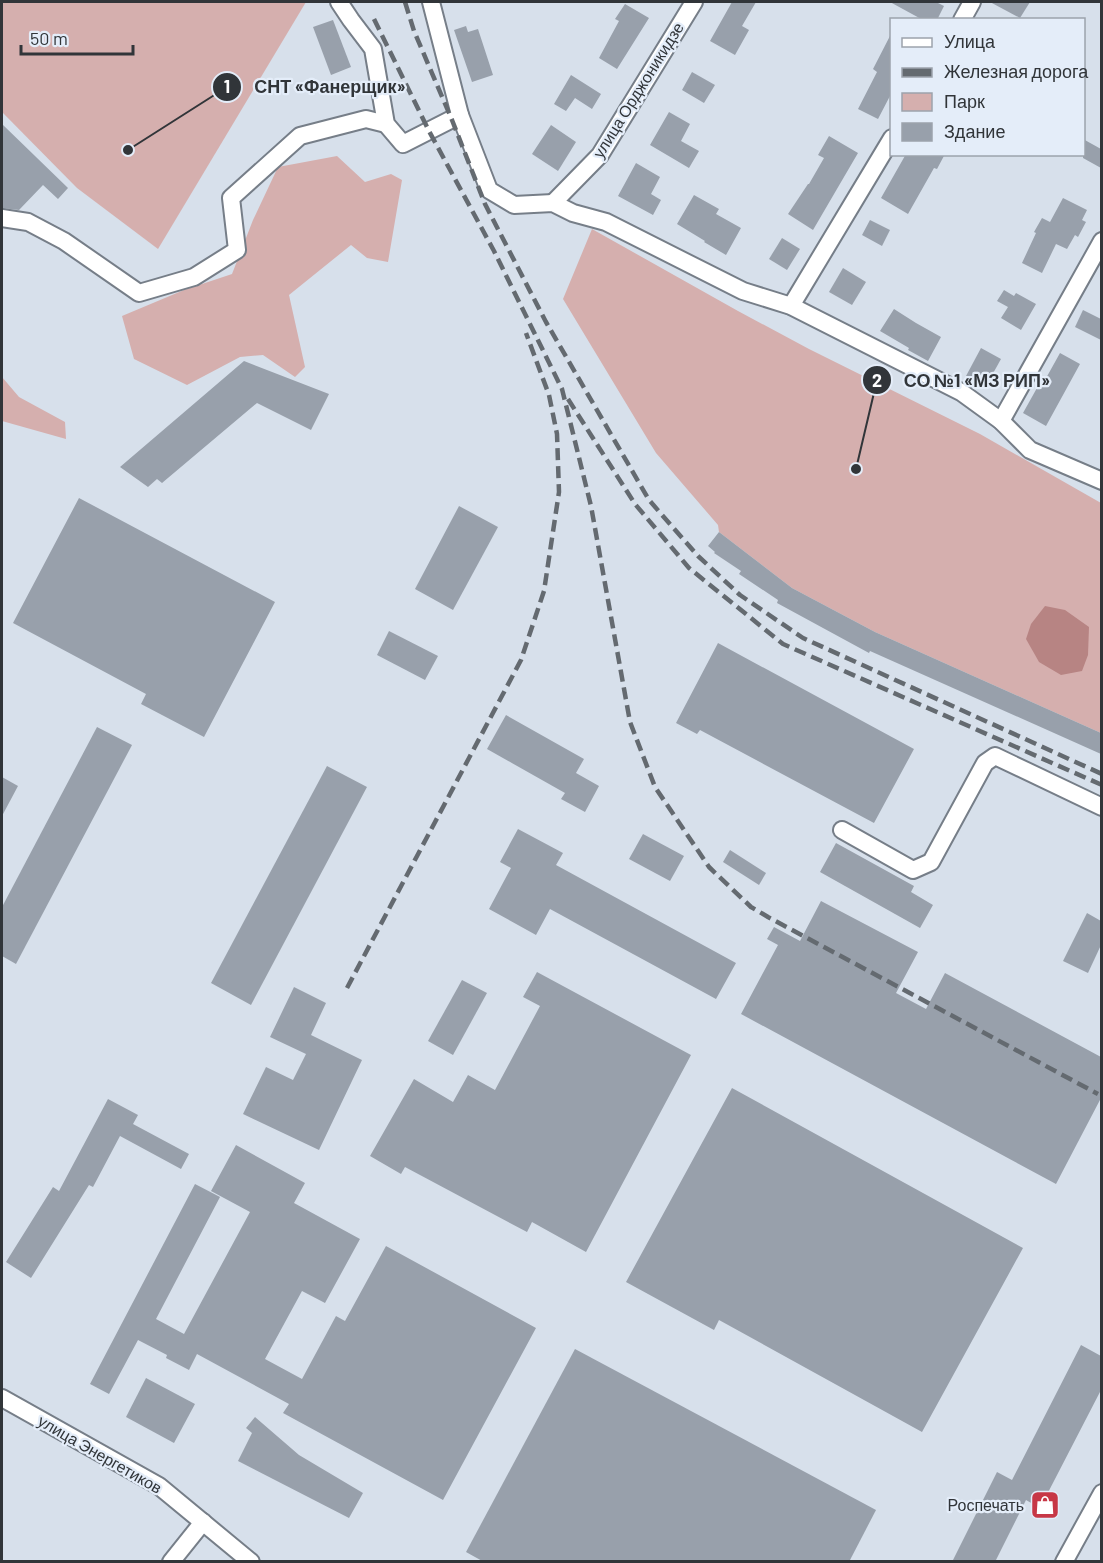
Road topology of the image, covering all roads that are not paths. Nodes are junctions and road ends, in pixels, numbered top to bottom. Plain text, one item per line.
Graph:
1 (339, 2) edge
2 (431, 2) edge
3 (694, 2) edge
4 (972, 2) edge
5 (963, 18) edge
6 (460, 115) junction
7 (386, 124) junction
8 (890, 140) edge
9 (553, 203) junction
10 (2, 218) edge
11 (1101, 241) edge
12 (791, 306) junction
13 (1001, 421) junction
14 (1101, 481) edge
15 (1101, 807) edge
16 (842, 831) dead end
17 (2, 1398) edge
18 (1101, 1493) edge
19 (203, 1522) junction
20 (171, 1562) edge
21 (250, 1562) edge
22 (1065, 1562) edge

1 - 7 street
2 - 6 street
3 - 9 street, улица Орджоникидзе
4 - 5 street
6 - 7 street
6 - 9 street
7 - 10 street
8 - 12 street
9 - 12 street
11 - 13 street
12 - 13 street
13 - 14 street
15 - 16 street
17 - 19 street, улица Энергетиков
18 - 22 street
19 - 20 street
19 - 21 street, улица Энергетиков

